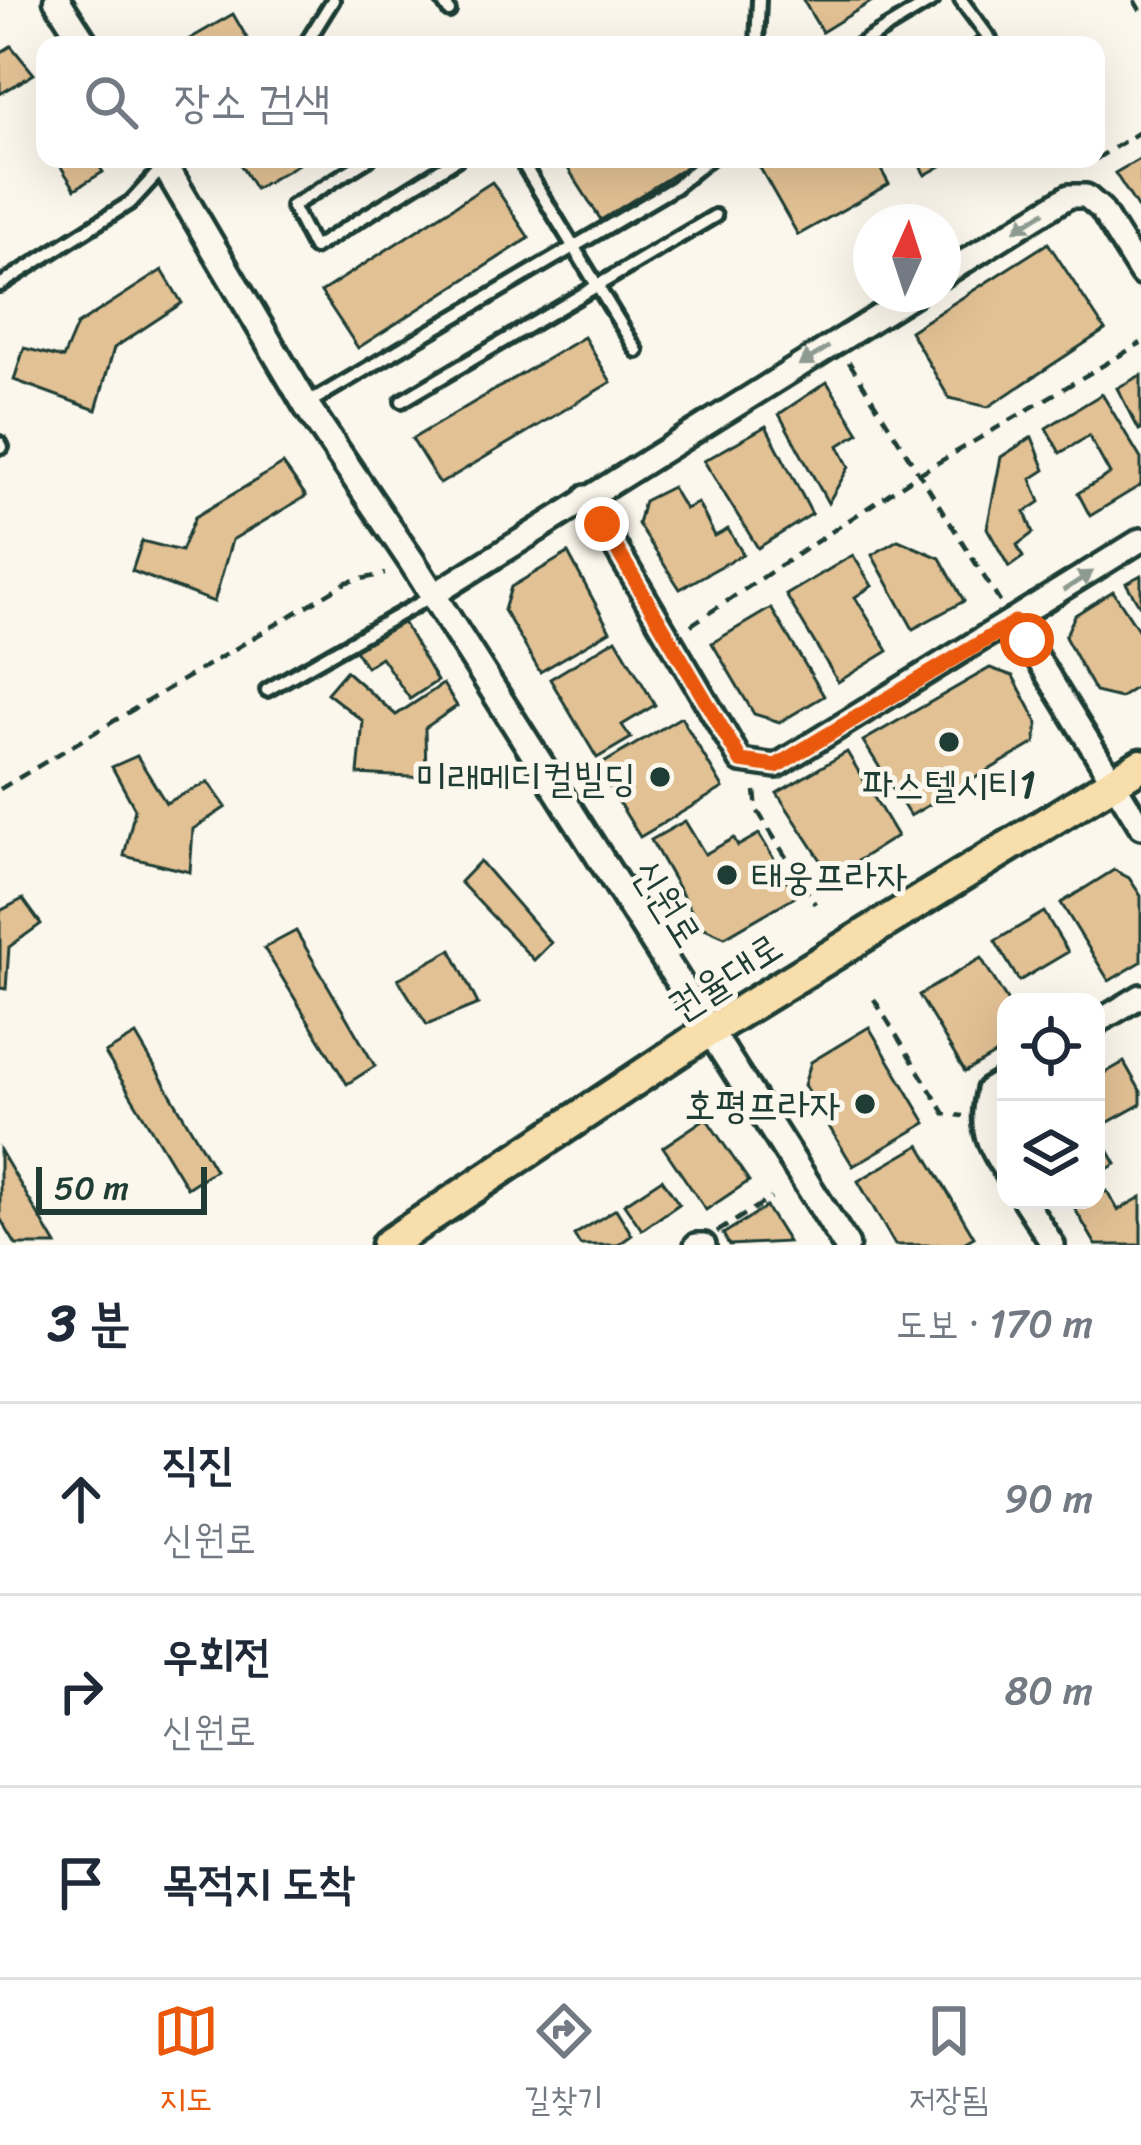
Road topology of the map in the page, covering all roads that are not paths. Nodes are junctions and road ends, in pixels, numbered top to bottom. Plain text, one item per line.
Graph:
1 (57, 0) edge
2 (333, 0) edge
3 (759, 0) edge
4 (933, 0) edge
5 (961, 0) edge
6 (80, 36) edge
7 (311, 36) edge
8 (757, 36) edge
9 (874, 36) edge
10 (988, 36) edge
11 (160, 168) edge
12 (170, 168) edge
13 (354, 168) edge
14 (443, 168) edge
15 (526, 168) edge
16 (698, 168) edge
17 (715, 216) dead end
18 (573, 245) junction
19 (961, 264) edge
20 (1141, 274) edge
21 (0, 285) edge
22 (599, 286) junction
23 (885, 312) edge
24 (637, 350) dead end
25 (402, 401) dead end
26 (306, 405) junction
27 (586, 497) junction
28 (1141, 540) edge
29 (432, 596) junction
30 (1015, 622) junction
31 (267, 690) dead end
32 (1141, 765) edge
33 (1112, 783) junction
34 (1141, 827) edge
35 (1141, 996) edge
36 (1105, 1018) edge
37 (707, 1032) junction
38 (997, 1084) edge
39 (997, 1158) edge
40 (1030, 1209) edge
41 (387, 1245) edge
42 (846, 1245) edge
43 (1053, 1245) edge

1 - 6 street
2 - 7 lane
3 - 8 lane
4 - 9 lane
5 - 10 lane
11 - 21 lane
12 - 26 street, 신원로
13 - 14 lane
15 - 18 lane
16 - 18 lane
17 - 22 lane
18 - 22 lane
18 - 26 lane
20 -> 19 street
22 - 24 lane
22 - 25 lane
23 -> 27 street
26 - 29 street, 신원로
27 - 29 street
27 - 30 street
30 -> 28 street
29 - 31 lane
29 - 37 street, 신원로
30 - 33 street
32 - 33 main road, 권율대로
33 - 34 street
33 - 37 main road, 권율대로
35 - 36 street
37 - 41 main road, 권율대로
37 - 42 street, 신원로
38 - 39 street
40 - 43 street

